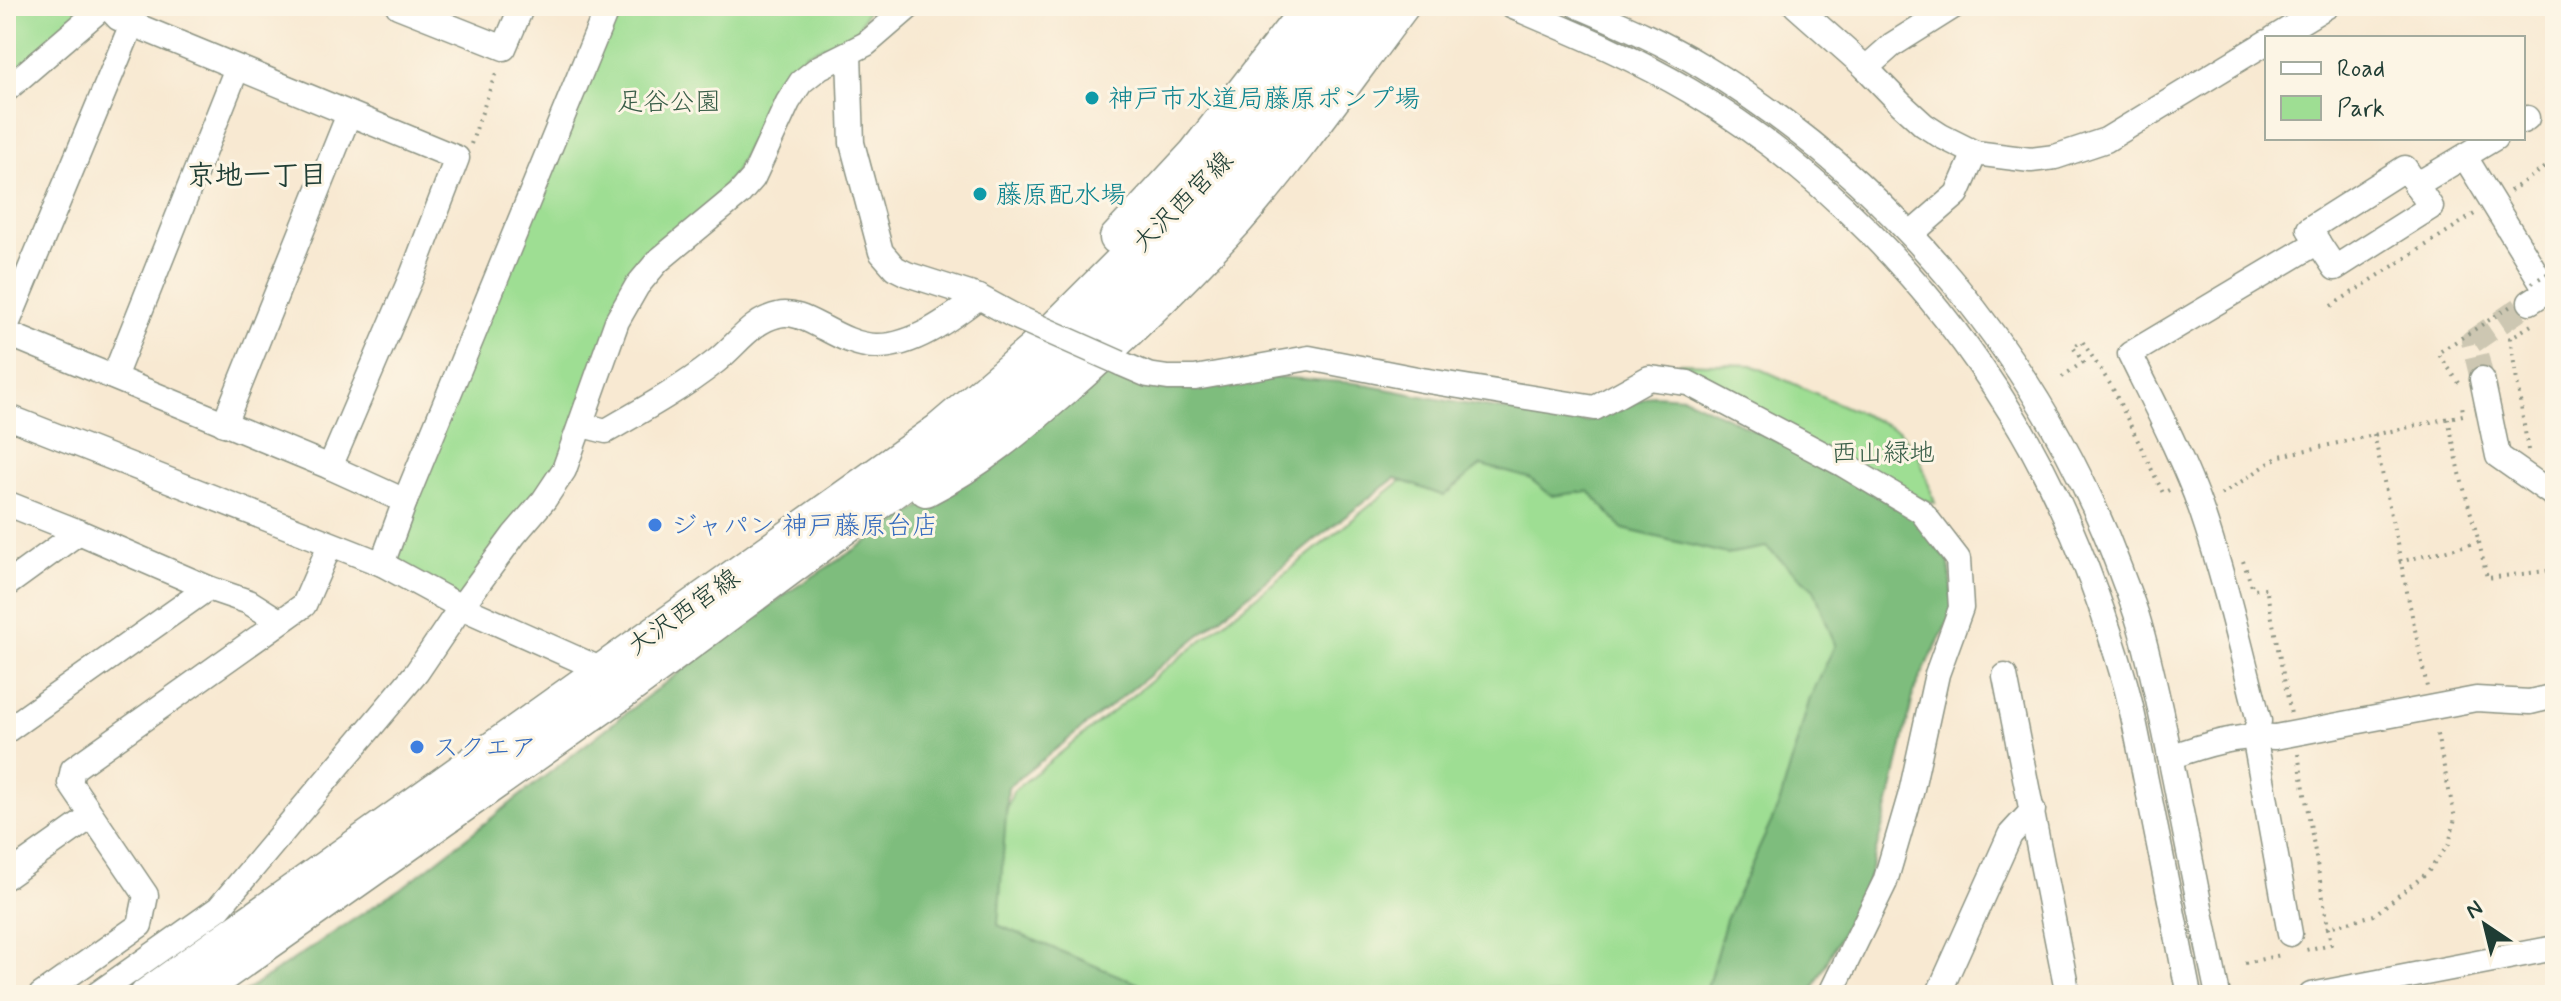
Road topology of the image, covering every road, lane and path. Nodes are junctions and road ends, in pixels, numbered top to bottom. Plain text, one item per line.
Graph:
1 (19, 6) edge
2 (105, 6) edge
3 (398, 6) edge
4 (522, 6) edge
5 (608, 6) edge
6 (910, 6) edge
7 (1309, 6) edge
8 (1342, 6) edge
9 (1371, 6) edge
10 (1403, 6) edge
11 (1511, 6) edge
12 (1578, 6) edge
13 (1796, 6) edge
14 (1954, 6) edge
15 (2315, 9) edge
16 (6, 17) edge
17 (132, 24) junction
18 (2277, 36) edge
19 (2265, 43) edge
20 (504, 48) junction
21 (849, 54) junction
22 (237, 68) junction
23 (1866, 68) junction
24 (6, 90) edge
25 (349, 114) junction
26 (2492, 140) edge
27 (1975, 153) junction
28 (2465, 157) junction
29 (457, 158) junction
30 (2555, 161) edge
31 (2416, 185) junction
32 (2494, 202) junction
33 (1911, 234) junction
34 (2318, 242) junction
35 (2555, 269) edge
36 (979, 297) junction
37 (2528, 298) junction
38 (2331, 306) dead end
39 (6, 330) edge
40 (2073, 347) dead end
41 (114, 377) junction
42 (2062, 377) dead end
43 (2482, 379) tunnel mouth
44 (6, 416) edge
45 (2448, 419) junction
46 (224, 424) junction
47 (582, 425) junction
48 (2530, 461) dead end
49 (330, 467) junction
50 (2220, 495) dead end
51 (2555, 496) edge
52 (405, 501) junction
53 (6, 503) edge
54 (851, 509) junction
55 (79, 532) junction
56 (2479, 542) junction
57 (330, 545) junction
58 (2399, 562) dead end
59 (382, 564) junction
60 (2555, 570) edge
61 (6, 585) edge
62 (208, 588) junction
63 (461, 607) junction
64 (279, 621) junction
65 (600, 669) junction
66 (2005, 676) dead end
67 (619, 696) junction
68 (2555, 696) edge
69 (6, 731) edge
70 (2254, 735) junction
71 (2170, 757) junction
72 (2033, 810) junction
73 (92, 816) junction
74 (6, 877) edge
75 (2290, 934) dead end
76 (2555, 948) edge
77 (41, 995) edge
78 (96, 995) edge
79 (146, 995) edge
80 (195, 995) edge
81 (1830, 995) edge
82 (1938, 995) edge
83 (2068, 995) edge
84 (2189, 995) edge
85 (2218, 995) edge
86 (2311, 995) edge

1 - 16 path
2 - 17 street
2 - 24 street
3 - 20 street
4 - 20 street
5 - 52 street
6 - 21 street
7 - 54 main road
8 - 54 main road, 大沢西宮線
9 - 54 main road, 大沢西宮線
10 - 54 main road
11 - 84 street
12 - 33 street
13 - 23 street
14 - 23 street
15 - 18 street
17 - 22 street
17 - 39 street
19 - 27 street
20 - 29 path
21 - 36 street
21 - 47 street
22 - 25 street
22 - 41 street
23 - 27 street
25 - 29 street
25 - 46 street
26 - 28 street
27 - 33 street
28 - 31 street
28 - 32 street
29 - 49 street
30 - 32 path
31 - 34 street
31 - 34 street
32 - 37 street
32 - 38 path
33 - 71 street
34 - 70 street
35 - 37 path, bridge
36 - 47 street
36 - 81 street, bridge
37 - 45 path
37 - 48 path
39 - 41 street
40 - 42 path
41 - 46 street
43 - 51 street
44 - 57 street
45 - 50 path
45 - 56 path
46 - 49 street
47 - 63 street
49 - 52 street
52 - 59 street
53 - 55 street
54 - 65 main road, 大沢西宮線
54 - 67 main road, 大沢西宮線
55 - 61 street
55 - 62 street
56 - 58 path
56 - 60 path
57 - 59 street
57 - 64 street
59 - 63 street
62 - 64 street
62 - 69 street
63 - 65 street
63 - 78 street
64 - 73 street
65 - 67 street
65 - 79 main road, 大沢西宮線
66 - 72 street
67 - 80 main road, 大沢西宮線
68 - 70 street
70 - 71 street
70 - 75 street
71 - 85 street
72 - 82 street
72 - 83 street
73 - 74 street
73 - 77 street
76 - 86 street

